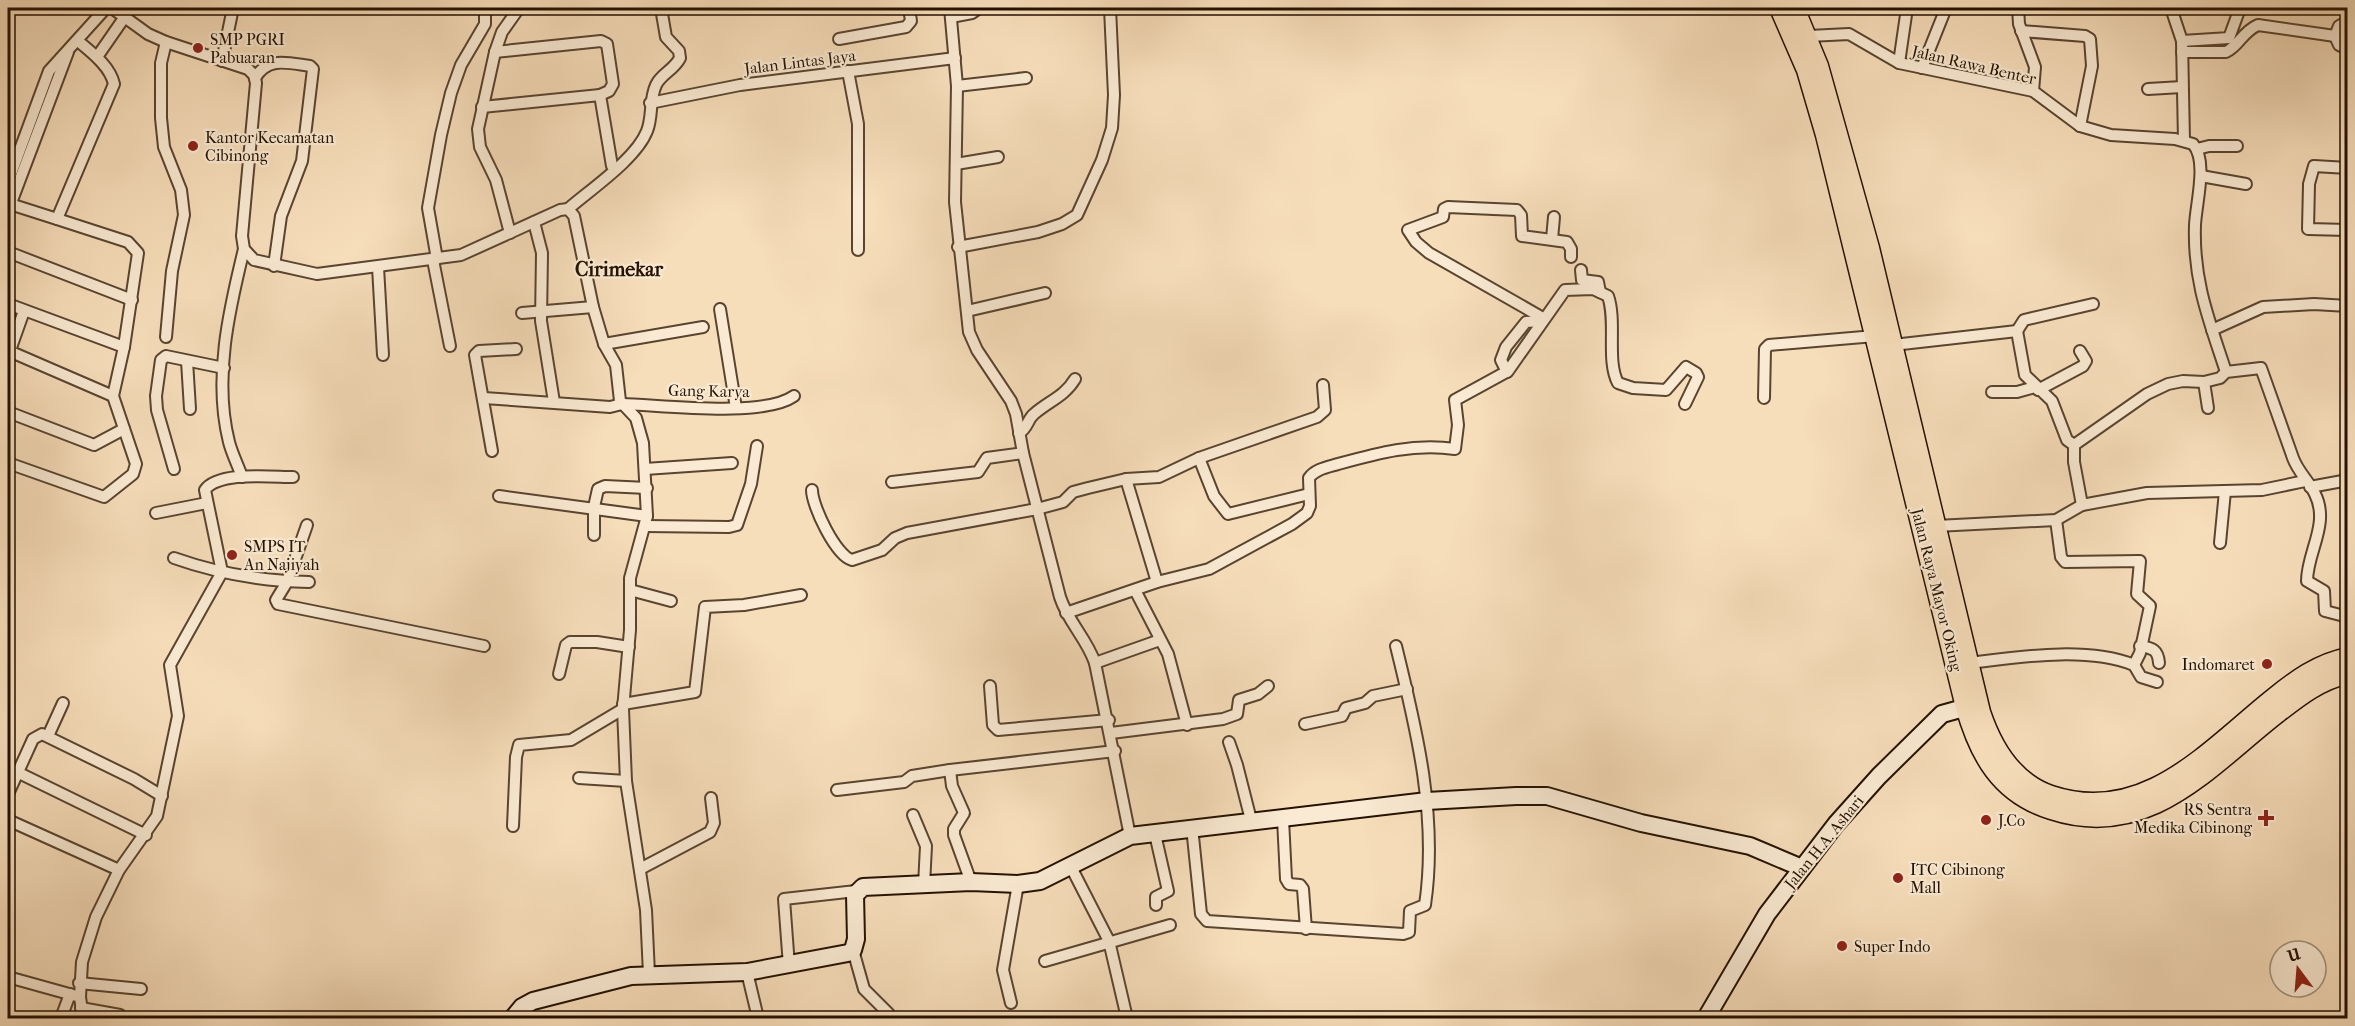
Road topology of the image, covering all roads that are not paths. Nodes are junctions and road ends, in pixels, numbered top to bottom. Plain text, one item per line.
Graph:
1 (106, 8) edge
2 (112, 8) edge
3 (233, 8) edge
4 (473, 8) edge
5 (519, 8) edge
6 (661, 8) edge
7 (909, 8) edge
8 (979, 8) edge
9 (1110, 8) edge
10 (1779, 8) edge
11 (1795, 8) edge
12 (1907, 8) edge
13 (1946, 8) edge
14 (2018, 8) edge
15 (2171, 8) edge
16 (2240, 8) edge
17 (485, 10) edge
18 (950, 12) edge
19 (128, 21) junction
20 (2348, 21) edge
21 (2021, 31) junction
22 (1809, 36) junction
23 (2335, 36) junction
24 (839, 39) dead end
25 (78, 41) junction
26 (166, 42) junction
27 (2182, 47) junction
28 (2348, 49) edge
29 (68, 52) junction
30 (495, 52) junction
31 (97, 57) junction
32 (955, 58) junction
33 (222, 61) junction
34 (1899, 63) junction
35 (1922, 68) junction
36 (848, 71) junction
37 (255, 78) junction
38 (1026, 78) dead end
39 (957, 86) junction
40 (2182, 87) junction
41 (2148, 89) dead end
42 (2033, 91) junction
43 (600, 95) junction
44 (650, 103) junction
45 (482, 107) junction
46 (2080, 126) junction
47 (2184, 141) junction
48 (2237, 146) dead end
49 (2197, 150) junction
50 (998, 157) dead end
51 (956, 164) junction
52 (612, 166) dead end
53 (2348, 168) edge
54 (2200, 176) junction
55 (8, 182) edge
56 (2246, 184) dead end
57 (9, 208) edge
58 (568, 209) junction
59 (1554, 217) dead end
60 (57, 219) junction
61 (534, 222) junction
62 (2348, 230) edge
63 (510, 233) junction
64 (1552, 239) junction
65 (958, 247) junction
66 (244, 249) junction
67 (858, 250) dead end
68 (1862, 250) junction
69 (8, 252) edge
70 (1571, 257) dead end
71 (435, 260) junction
72 (274, 266) junction
73 (378, 267) junction
74 (1581, 270) dead end
75 (1600, 292) junction
76 (1045, 293) dead end
77 (132, 300) junction
78 (8, 304) edge
79 (2093, 304) dead end
80 (2348, 306) edge
81 (593, 307) junction
82 (720, 309) dead end
83 (542, 310) junction
84 (24, 311) junction
85 (967, 311) junction
86 (522, 313) dead end
87 (1543, 320) junction
88 (703, 327) dead end
89 (2212, 330) junction
90 (2017, 331) junction
91 (1875, 336) junction
92 (166, 337) dead end
93 (604, 344) junction
94 (1893, 345) junction
95 (450, 346) dead end
96 (124, 347) junction
97 (516, 349) dead end
98 (2080, 351) dead end
99 (8, 354) edge
100 (382, 356) dead end
101 (187, 361) junction
102 (224, 369) junction
103 (2226, 372) junction
104 (1075, 379) dead end
105 (2204, 382) junction
106 (1323, 386) dead end
107 (2036, 388) junction
108 (1992, 392) dead end
109 (113, 396) junction
110 (794, 396) dead end
111 (484, 398) junction
112 (1764, 398) dead end
113 (554, 402) junction
114 (622, 404) junction
115 (1685, 404) dead end
116 (736, 408) junction
117 (2208, 408) dead end
118 (190, 409) dead end
119 (8, 412) edge
120 (124, 429) junction
121 (1019, 433) junction
122 (2074, 445) junction
123 (757, 446) dead end
124 (492, 451) dead end
125 (1023, 453) junction
126 (1199, 458) junction
127 (8, 463) edge
128 (732, 463) dead end
129 (174, 469) dead end
130 (645, 469) junction
131 (242, 477) junction
132 (293, 477) dead end
133 (1126, 479) junction
134 (2348, 480) edge
135 (892, 482) dead end
136 (2308, 484) junction
137 (647, 488) junction
138 (812, 490) dead end
139 (2225, 491) junction
140 (1309, 494) junction
141 (499, 496) dead end
142 (1922, 498) junction
143 (207, 502) junction
144 (2082, 505) junction
145 (594, 507) junction
146 (1037, 509) junction
147 (156, 513) dead end
148 (2056, 520) junction
149 (646, 521) junction
150 (307, 525) dead end
151 (1936, 526) junction
152 (594, 535) dead end
153 (2220, 543) dead end
154 (174, 558) dead end
155 (222, 572) junction
156 (288, 582) junction
157 (309, 582) dead end
158 (1157, 582) junction
159 (630, 590) junction
160 (1135, 590) junction
161 (801, 596) dead end
162 (671, 601) dead end
163 (1066, 612) junction
164 (2348, 617) edge
165 (1160, 640) junction
166 (484, 646) dead end
167 (1396, 646) dead end
168 (2140, 646) junction
169 (629, 647) junction
170 (2348, 657) edge
171 (1095, 663) junction
172 (1970, 663) junction
173 (2159, 663) dead end
174 (2134, 665) junction
175 (559, 674) dead end
176 (2348, 674) edge
177 (2157, 682) dead end
178 (990, 686) dead end
179 (1268, 687) dead end
180 (1407, 689) junction
181 (63, 703) dead end
182 (1972, 705) junction
183 (623, 706) junction
184 (1109, 720) junction
185 (1305, 724) dead end
186 (1187, 725) junction
187 (1111, 733) junction
188 (48, 736) junction
189 (1228, 742) dead end
190 (1115, 751) junction
191 (950, 770) junction
192 (17, 772) junction
193 (579, 778) dead end
194 (626, 781) junction
195 (837, 790) dead end
196 (8, 794) edge
197 (162, 796) junction
198 (711, 798) dead end
199 (1427, 801) junction
200 (913, 815) dead end
201 (1283, 819) junction
202 (8, 820) edge
203 (1251, 820) junction
204 (513, 826) dead end
205 (1192, 827) junction
206 (1155, 834) junction
207 (146, 835) junction
208 (1130, 836) junction
209 (1070, 866) junction
210 (1802, 868) junction
211 (640, 869) junction
212 (119, 870) junction
213 (971, 882) junction
214 (1018, 884) junction
215 (924, 885) junction
216 (856, 891) junction
217 (1156, 905) dead end
218 (1170, 925) dead end
219 (1306, 929) junction
220 (1109, 941) junction
221 (853, 950) junction
222 (1044, 961) dead end
223 (789, 966) junction
224 (747, 972) junction
225 (649, 974) junction
226 (8, 978) edge
227 (79, 983) junction
228 (141, 989) dead end
229 (75, 995) junction
230 (1011, 1003) dead end
231 (82, 1013) edge
232 (889, 1014) dead end
233 (120, 1015) dead end
234 (61, 1018) edge
235 (513, 1018) edge
236 (758, 1018) edge
237 (789, 1018) edge
238 (798, 1018) edge
239 (1127, 1018) edge
240 (1706, 1018) edge

1 - 25 street
2 - 19 street
3 - 33 street
4 - 17 street
5 - 30 street
6 - 44 street
7 - 24 street
8 - 18 street
9 - 65 street
10 - 68 main road, Jalan Raya Mayor Oking
11 - 22 main road, Jalan Raya Mayor Oking
12 - 34 street
13 - 35 street
14 - 21 street
15 - 27 street
16 - 27 street
17 - 71 street
18 - 32 street
19 - 26 street
19 - 31 street
20 - 23 street
21 - 42 street
21 - 46 street
22 - 34 street, Jalan Rawa Benter
22 - 68 main road, Jalan Raya Mayor Oking
23 - 27 street
23 - 28 street
25 - 29 street
25 - 31 street
26 - 33 street
26 - 92 street
27 - 40 street
29 - 55 street
29 - 57 street
30 - 43 street
30 - 45 street
31 - 60 street
32 - 36 street, Jalan Lintas Jaya
32 - 39 street
33 - 37 street
34 - 35 street, Jalan Rawa Benter
35 - 42 street, Jalan Rawa Benter
36 - 44 street, Jalan Lintas Jaya
36 - 67 street
37 - 66 street
37 - 72 street
38 - 39 street
39 - 51 street
40 - 41 street
40 - 47 street
42 - 46 street, Jalan Rawa Benter
43 - 45 street
43 - 52 street
44 - 58 street
45 - 63 street
46 - 47 street, Jalan Rawa Benter
47 - 49 street, Jalan Rawa Benter
48 - 49 street
49 - 54 street
50 - 51 street
51 - 65 street
53 - 62 street
54 - 56 street
54 - 89 street
57 - 60 street
58 - 61 street
58 - 81 street
59 - 64 street
60 - 77 street
61 - 63 street
61 - 83 street
63 - 71 street
64 - 70 street
64 - 87 street
65 - 85 street
66 - 72 street
66 - 102 street
68 - 91 main road, Jalan Raya Mayor Oking
68 - 94 main road, Jalan Raya Mayor Oking
69 - 77 street
71 - 73 street
71 - 95 street
72 - 73 street
73 - 100 street
74 - 75 street
75 - 87 street
75 - 115 street
76 - 85 street
77 - 96 street
78 - 84 street
79 - 90 street
80 - 89 street
81 - 83 street
81 - 93 street
82 - 116 street
83 - 86 street
83 - 113 street
84 - 96 street
84 - 99 street
85 - 121 street
87 - 140 street
88 - 93 street
89 - 103 street
90 - 94 street
90 - 107 street
91 - 112 street
91 - 142 main road, Jalan Raya Mayor Oking
93 - 114 street
94 - 142 main road, Jalan Raya Mayor Oking
96 - 109 street
97 - 111 street
98 - 107 street
99 - 109 street
101 - 102 street
101 - 118 street
101 - 129 street
102 - 131 street
103 - 105 street
103 - 136 street
104 - 121 street
105 - 117 street
105 - 122 street
106 - 126 street
107 - 108 street
107 - 122 street
109 - 120 street
110 - 116 street, Gang Karya
111 - 113 street, Gang Karya
111 - 124 street
113 - 114 street, Gang Karya
114 - 116 street, Gang Karya
114 - 130 street
119 - 120 street
120 - 127 street
121 - 125 street
122 - 144 street
123 - 149 street
125 - 135 street
125 - 146 street
126 - 133 street
126 - 140 street
128 - 130 street
130 - 137 street
131 - 132 street
131 - 143 street
133 - 146 street
133 - 158 street
134 - 136 street
136 - 139 street
136 - 164 street
137 - 145 street
137 - 149 street
138 - 146 street
139 - 144 street
139 - 153 street
140 - 158 street
141 - 145 street
142 - 151 main road, Jalan Raya Mayor Oking
142 - 182 main road, Jalan Raya Mayor Oking
143 - 147 street
143 - 155 street
144 - 148 street
145 - 149 street
145 - 152 street
146 - 163 street
148 - 151 street
148 - 168 street
149 - 159 street
150 - 156 street
151 - 172 main road, Jalan Raya Mayor Oking
154 - 155 street
155 - 156 street
155 - 197 street
156 - 157 street
156 - 166 street
158 - 160 street
159 - 162 street
159 - 169 street
160 - 163 street
160 - 165 street
161 - 183 street
163 - 171 street
165 - 171 street
165 - 186 street
167 - 180 street
168 - 173 street
168 - 174 street
169 - 175 street
169 - 183 street
170 - 182 main road, Jalan Raya Mayor Oking
171 - 184 street
172 - 174 street
172 - 182 main road, Jalan Raya Mayor Oking
174 - 177 street
176 - 182 main road, Jalan Raya Mayor Oking
178 - 184 street
179 - 186 street
180 - 185 street
180 - 199 street
181 - 188 street
182 - 210 street, Jalan H.A. Ashari
183 - 194 street
183 - 204 street
184 - 187 street
186 - 187 street
187 - 190 street
188 - 192 street
188 - 197 street
189 - 203 street
190 - 191 street
190 - 208 street
191 - 195 street
191 - 213 street
192 - 196 street
192 - 207 street
193 - 194 street
194 - 211 street
197 - 207 street
198 - 211 street
199 - 201 street
199 - 210 street
199 - 219 street
200 - 215 street
201 - 203 street
201 - 219 street
202 - 212 street
203 - 205 street
205 - 206 street
205 - 219 street
206 - 208 street
206 - 217 street
207 - 212 street
208 - 209 street
209 - 214 street
209 - 220 street
210 - 240 street, Jalan H.A. Ashari
211 - 225 street
212 - 227 street
213 - 214 street
213 - 215 street
214 - 230 street
215 - 216 street
216 - 221 street
216 - 223 street
218 - 220 street
220 - 222 street
220 - 239 street
221 - 223 street
221 - 232 street
223 - 224 street
224 - 225 street
224 - 236 street
225 - 235 street
226 - 229 street
227 - 228 street
227 - 229 street
229 - 231 street
229 - 234 street
231 - 233 street
237 - 238 street

